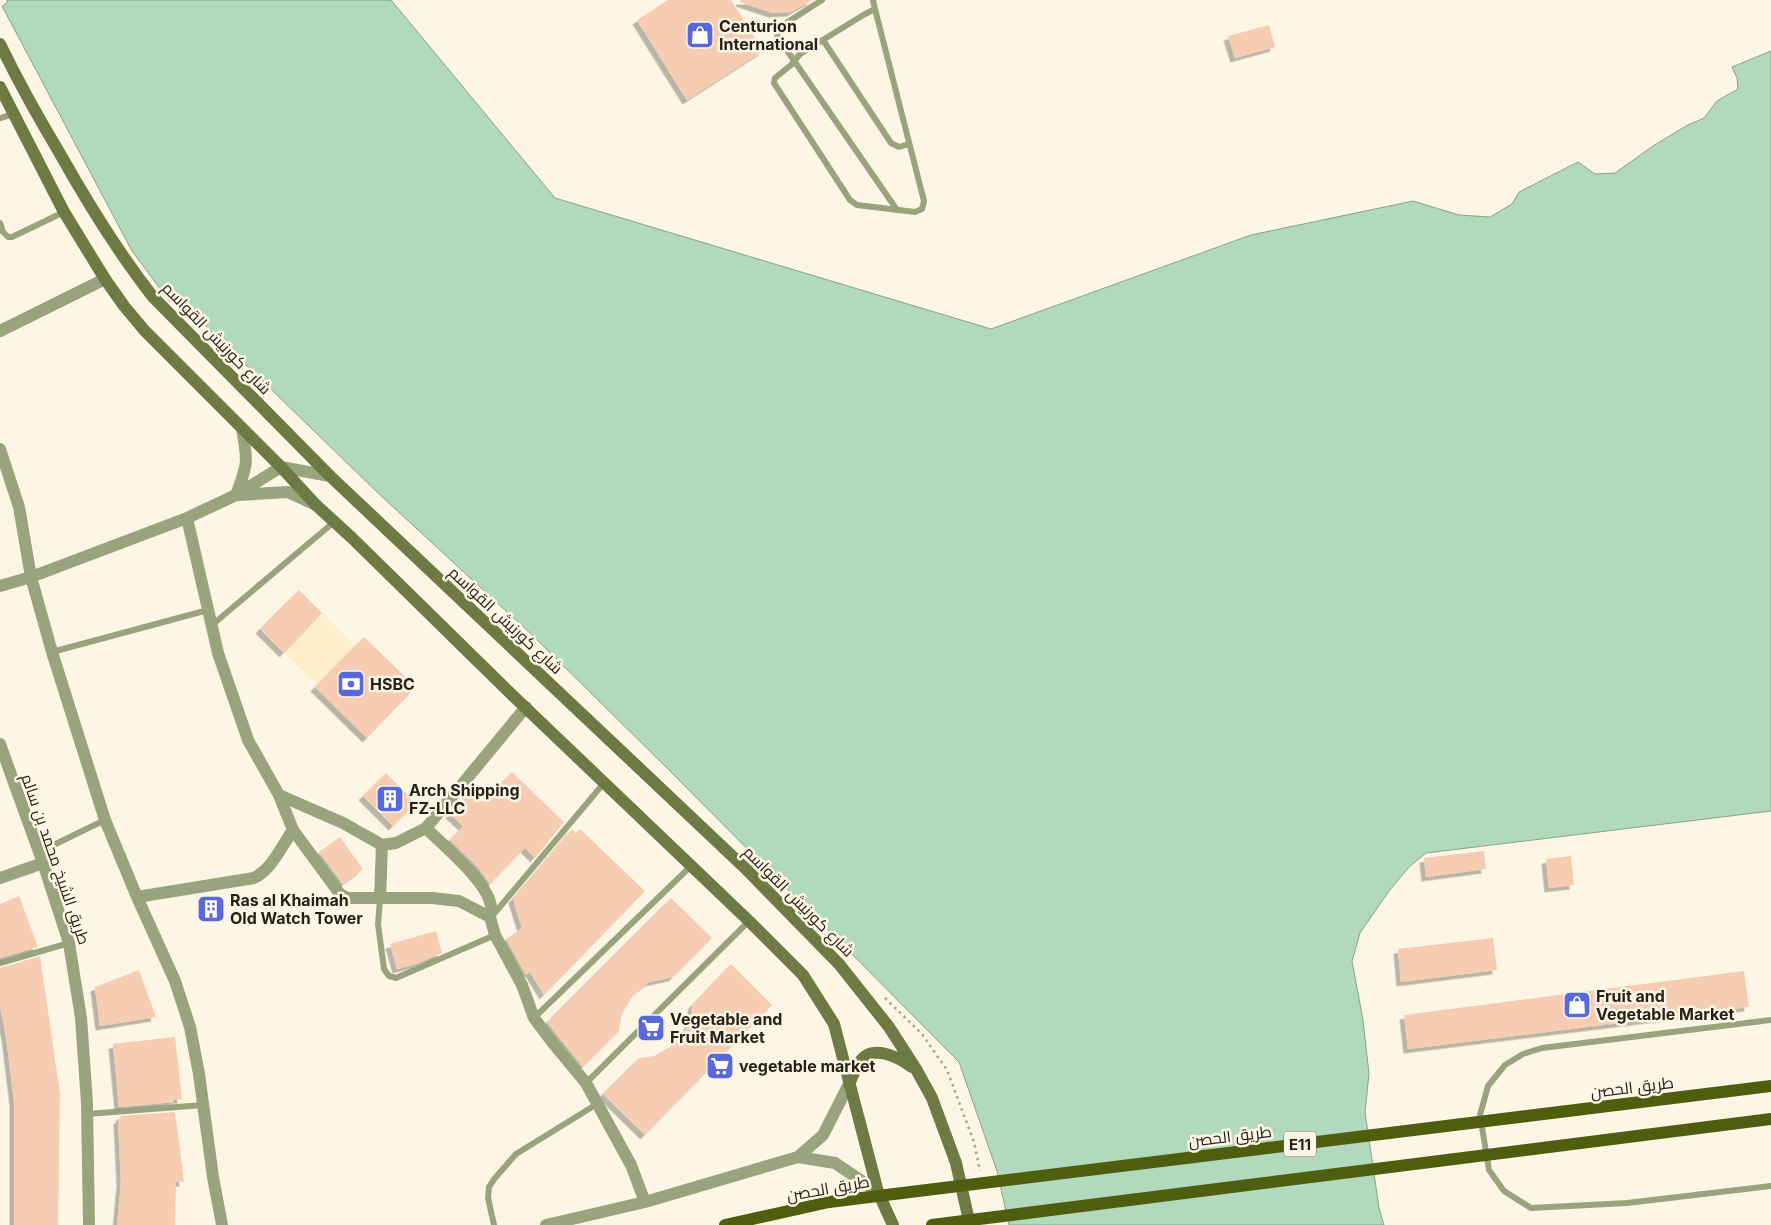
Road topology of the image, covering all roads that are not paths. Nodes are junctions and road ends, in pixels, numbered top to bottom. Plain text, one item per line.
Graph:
1 (822, 0) edge
2 (873, 0) edge
3 (875, 9) junction
4 (823, 40) junction
5 (0, 44) edge
6 (794, 62) junction
7 (0, 87) edge
8 (14, 114) junction
9 (0, 118) edge
10 (910, 144) junction
11 (897, 210) junction
12 (64, 212) junction
13 (0, 223) edge
14 (105, 279) junction
15 (0, 331) edge
16 (242, 429) junction
17 (0, 449) edge
18 (281, 468) junction
19 (330, 476) junction
20 (236, 495) junction
21 (316, 505) junction
22 (187, 518) junction
23 (334, 522) junction
24 (31, 577) junction
25 (0, 586) edge
26 (208, 610) junction
27 (212, 625) junction
28 (52, 652) junction
29 (526, 707) junction
30 (0, 744) edge
31 (2, 760) edge
32 (605, 782) junction
33 (279, 795) junction
34 (105, 820) junction
35 (426, 828) junction
36 (292, 830) junction
37 (382, 845) junction
38 (41, 857) junction
39 (692, 865) junction
40 (0, 878) edge
41 (137, 897) junction
42 (380, 899) junction
43 (490, 917) junction
44 (749, 920) junction
45 (495, 935) junction
46 (69, 943) junction
47 (0, 963) edge
48 (534, 1018) junction
49 (1771, 1020) edge
50 (916, 1069) junction
51 (586, 1083) junction
52 (849, 1084) junction
53 (1771, 1086) edge
54 (597, 1104) junction
55 (203, 1105) junction
56 (88, 1114) junction
57 (1771, 1119) edge
58 (798, 1158) junction
59 (1771, 1186) edge
60 (878, 1192) junction
61 (645, 1202) junction
62 (89, 1225) edge
63 (222, 1225) edge
64 (494, 1225) edge
65 (546, 1225) edge
66 (725, 1225) edge
67 (893, 1225) edge
68 (932, 1225) edge
69 (970, 1225) edge

1 - 6 lane
2 - 3 lane
3 - 4 lane
3 - 10 lane
4 - 6 lane
4 - 10 lane
5 - 19 main road, شارع كورنيش القواسم
6 - 11 lane
6 - 11 lane
7 - 8 main road
8 - 9 lane
8 - 12 main road
10 - 11 lane
12 - 13 lane
12 - 14 main road
14 - 15 street
14 - 16 main road
16 - 18 main road
16 - 20 street
17 - 24 street
18 - 19 street
18 - 20 street
18 - 21 main road
19 - 50 main road, شارع كورنيش القواسم
20 - 21 street
20 - 22 street
21 - 23 main road
22 - 24 street
22 - 26 street
23 - 27 lane
23 - 29 main road
24 - 25 street
24 - 28 street
26 - 27 street
26 - 28 lane
27 - 33 street
28 - 34 street
29 - 32 main road
29 - 35 street
30 - 31 street, طريق الشيخ محمد بن سالم
31 - 38 street, طريق الشيخ محمد بن سالم
32 - 39 main road
32 - 43 lane
33 - 36 street
33 - 37 street
34 - 38 lane
34 - 41 street
35 - 37 street
35 - 43 street
36 - 41 street
36 - 42 street
37 - 42 street
38 - 40 street
38 - 46 street, طريق الشيخ محمد بن سالم
39 - 44 main road
39 - 48 lane
41 - 55 street
42 - 43 street
42 - 45 lane
43 - 45 street
44 - 51 lane
44 - 52 main road
45 - 48 street
46 - 47 lane
46 - 56 street, طريق الشيخ محمد بن سالم
48 - 51 street
49 - 59 lane
50 - 52 main road
50 - 69 main road, شارع كورنيش القواسم
51 - 54 street
52 - 58 street
52 - 60 main road
53 - 66 main road, طريق الحصن / E11, bridge
54 - 61 street
54 - 64 lane
55 - 56 lane
55 - 63 street
56 - 62 street, طريق الشيخ محمد بن سالم
57 - 68 main road, E11, bridge
58 - 60 street
58 - 61 street
60 - 67 main road
61 - 65 street

